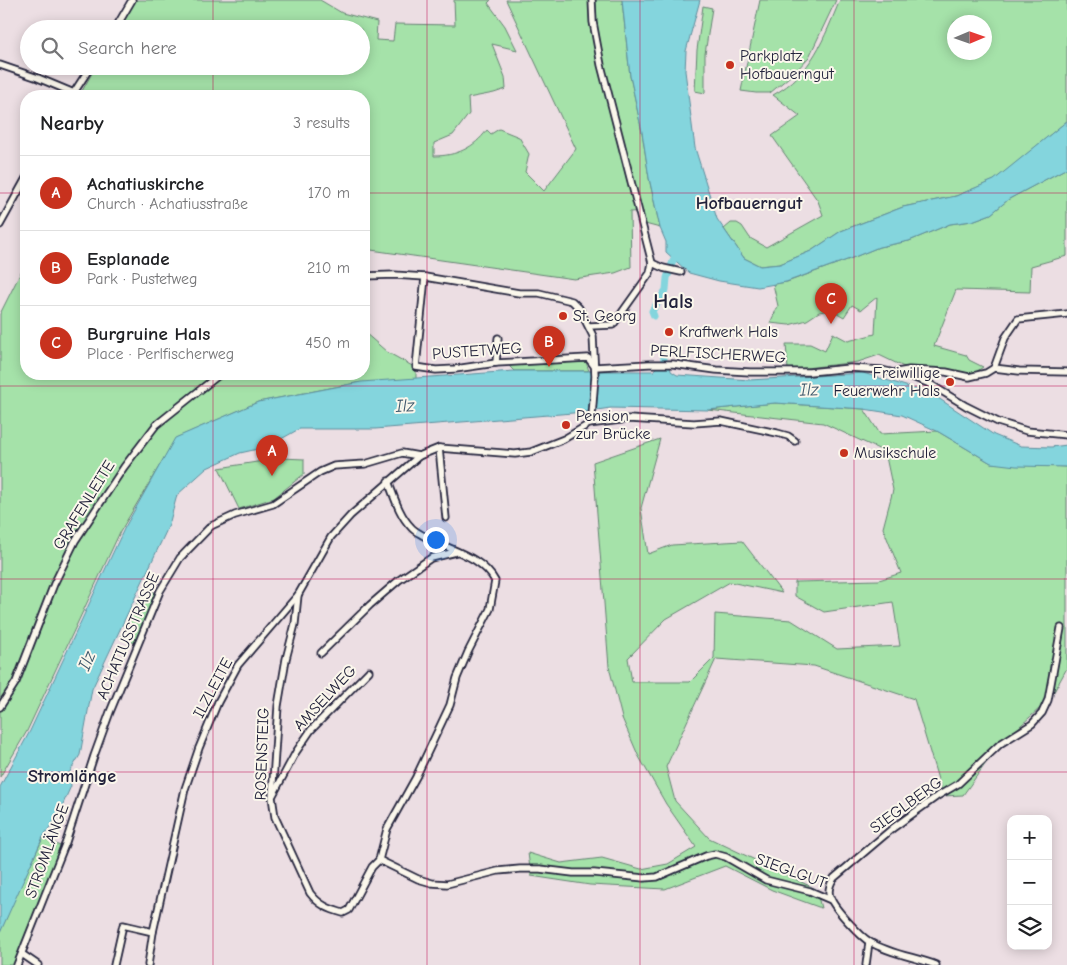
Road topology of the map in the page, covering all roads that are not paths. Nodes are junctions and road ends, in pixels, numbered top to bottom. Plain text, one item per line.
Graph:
1 (132, 0) edge
2 (592, 0) edge
3 (120, 20) edge
4 (0, 65) edge
5 (20, 72) edge
6 (29, 75) edge
7 (85, 75) edge
8 (63, 90) edge
9 (76, 90) edge
10 (20, 189) edge
11 (0, 225) edge
12 (652, 263) junction
13 (681, 272) dead end
14 (370, 276) edge
15 (425, 278) junction
16 (1067, 314) edge
17 (589, 326) junction
18 (498, 338) dead end
19 (496, 363) junction
20 (595, 367) junction
21 (994, 368) junction
22 (892, 372) junction
23 (1067, 372) edge
24 (212, 380) edge
25 (589, 424) junction
26 (1067, 435) edge
27 (795, 441) dead end
28 (439, 448) junction
29 (419, 456) junction
30 (388, 482) junction
31 (446, 518) dead end
32 (456, 552) junction
33 (298, 595) junction
34 (1061, 628) dead end
35 (321, 653) dead end
36 (369, 670) dead end
37 (0, 707) edge
38 (94, 756) joint
39 (272, 797) junction
40 (379, 860) junction
41 (831, 900) junction
42 (154, 932) junction
43 (869, 942) junction
44 (22, 954) junction
45 (17, 965) edge
46 (38, 965) edge
47 (114, 965) edge
48 (148, 965) edge
49 (866, 965) edge
50 (936, 965) edge

1 - 3 street
2 - 12 street
4 - 5 street
6 - 8 street
7 - 9 street
10 - 11 street
12 - 13 street
12 - 17 street
14 - 15 street
15 - 17 street
15 - 19 street, PUSTETWEG
16 - 21 street
17 - 20 street
18 - 19 street
19 - 20 street, PUSTETWEG
20 - 22 street, PERLFISCHERWEG
20 - 25 street
21 - 22 street
21 - 23 street
22 - 26 street, PERLFISCHERWEG
24 - 37 street, GRAFENLEITE
25 - 27 street
25 - 28 street
28 - 29 street
28 - 31 street
29 - 30 street, ILZLEITE
29 - 38 street, ACHATIUSSTRASSE
30 - 32 street
30 - 33 street, ILZLEITE
32 - 35 street
32 - 40 street
33 - 39 street, ROSENSTEIG
33 - 42 street, ILZLEITE
34 - 41 street, SIEGLBERG
36 - 39 street, AMSELWEG
38 - 44 street, STROMLÄNGE
39 - 40 street, ROSENSTEIG
40 - 41 street, SIEGLGUT
41 - 43 street
42 - 47 street
42 - 48 street, ILZLEITE
43 - 49 street
43 - 50 street
44 - 45 street, STROMLÄNGE
44 - 46 street

